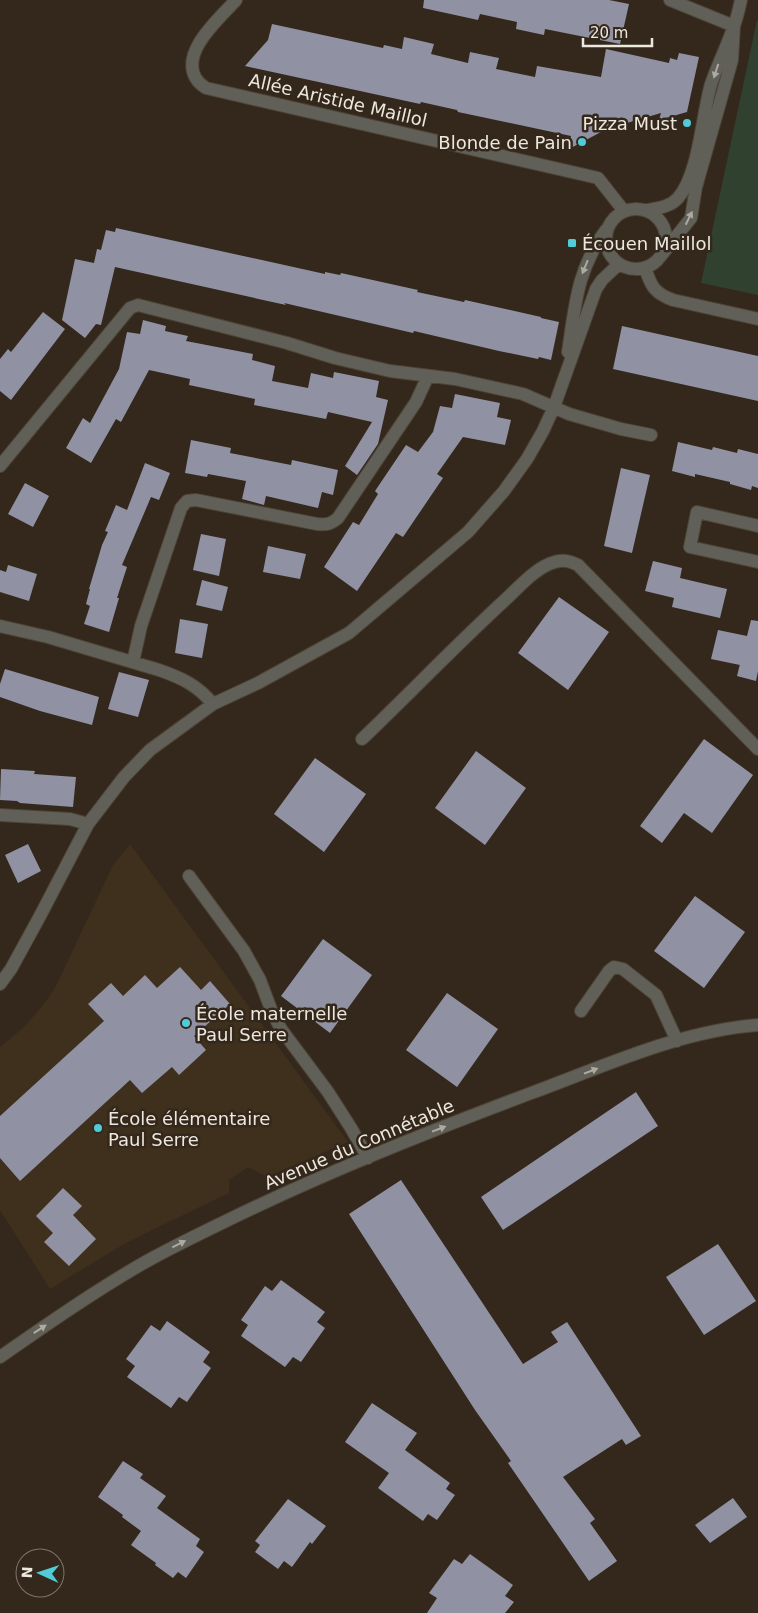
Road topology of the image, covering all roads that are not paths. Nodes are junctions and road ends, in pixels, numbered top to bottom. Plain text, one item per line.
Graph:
1 (236, 0) edge
2 (670, 0) edge
3 (741, 0) edge
4 (734, 26) junction
5 (647, 210) junction
6 (624, 211) junction
7 (609, 224) junction
8 (660, 257) junction
9 (619, 264) junction
10 (646, 268) junction
11 (758, 319) edge
12 (564, 374) junction
13 (428, 376) junction
14 (554, 407) junction
15 (651, 435) dead end
16 (0, 466) edge
17 (758, 526) edge
18 (758, 562) edge
19 (0, 626) edge
20 (133, 662) junction
21 (213, 704) junction
22 (362, 739) dead end
23 (758, 749) edge
24 (0, 815) edge
25 (88, 824) junction
26 (189, 876) dead end
27 (0, 984) edge
28 (581, 1011) dead end
29 (758, 1025) edge
30 (677, 1041) junction
31 (368, 1158) junction
32 (0, 1357) edge

1 - 6 street, Allée Aristide Maillol
2 - 4 street
3 - 4 street
4 -> 5 street
8 -> 4 street
5 - 6 street
5 - 8 street
6 - 7 street
7 - 9 street
7 -> 12 street
8 - 10 street
9 - 10 street
9 - 12 street
10 - 11 street
12 - 14 street
13 - 14 street
13 - 16 street
13 - 20 street
14 - 15 street
14 - 21 street
17 - 18 street
19 - 20 street
20 - 21 street
21 - 25 street
22 - 23 street
24 - 25 street
25 - 27 street
26 - 31 street
28 - 30 street
29 - 30 street, Avenue du Connétable
31 -> 30 street, Avenue du Connétable
32 -> 31 street, Avenue du Connétable

